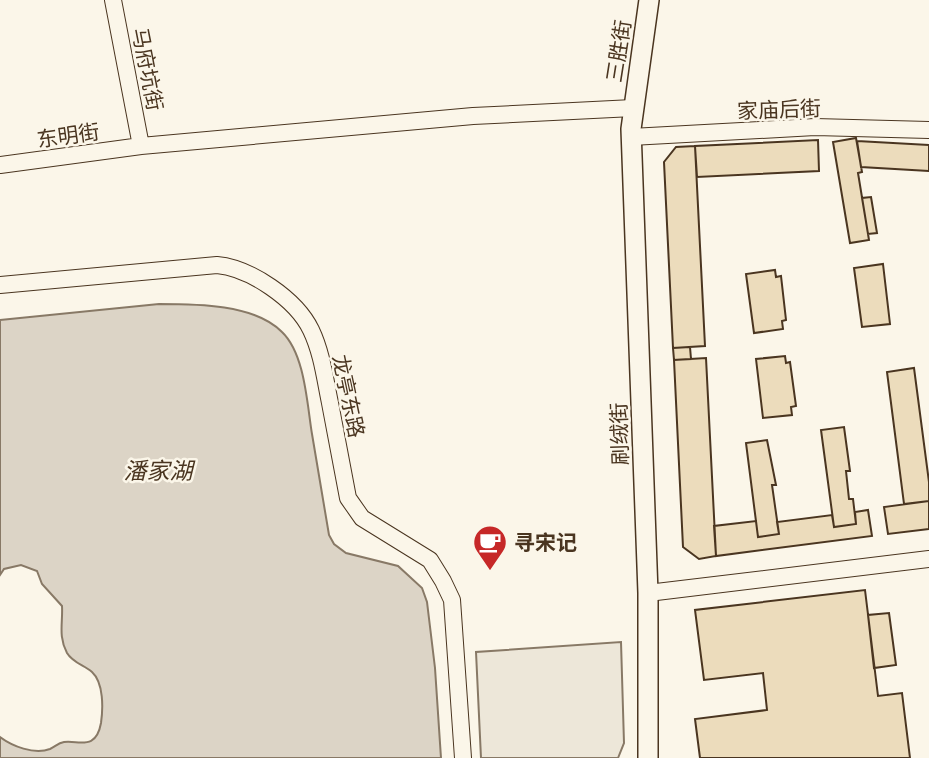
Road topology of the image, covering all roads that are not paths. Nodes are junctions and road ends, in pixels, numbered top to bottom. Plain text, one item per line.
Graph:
1 (113, 0) edge
2 (649, 0) edge
3 (633, 108) junction
4 (929, 130) edge
5 (631, 137) junction
6 (141, 146) junction
7 (0, 165) edge
8 (0, 285) edge
9 (929, 559) edge
10 (648, 593) junction
11 (647, 754) edge
12 (463, 758) edge

1 - 6 street, 马府坑街
2 - 3 street, 三胜街
3 - 5 street, 刷绒街
3 - 6 street, 东明街
4 - 5 street, 家庙后街
5 - 10 street, 刷绒街
6 - 7 street, 东明街
8 - 12 street, 龙亭东路
9 - 10 street
10 - 11 street, 刷绒街

